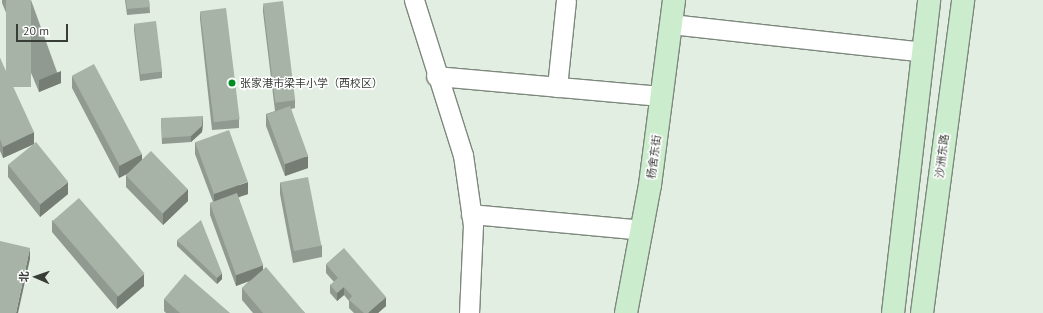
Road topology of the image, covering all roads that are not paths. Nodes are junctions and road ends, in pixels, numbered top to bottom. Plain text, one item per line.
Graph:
1 (414, 0) edge
2 (566, 0) edge
3 (674, 0) edge
4 (929, 0) edge
5 (963, 0) edge
6 (671, 24) junction
7 (923, 52) junction
8 (436, 76) junction
9 (557, 87) junction
10 (662, 96) junction
11 (471, 214) junction
12 (642, 230) junction
13 (469, 313) edge
14 (626, 313) edge
15 (894, 313) edge
16 (922, 313) edge

1 - 8 street
2 - 9 street
3 - 6 street, 杨舍东街
4 - 7 street
5 - 16 street, 沙洲东路
6 - 7 street
6 - 10 street, 杨舍东街
7 - 15 street
8 - 9 street
8 - 11 street
9 - 10 street
10 - 12 street, 杨舍东街
11 - 12 street
11 - 13 street
12 - 14 street, 杨舍东街

